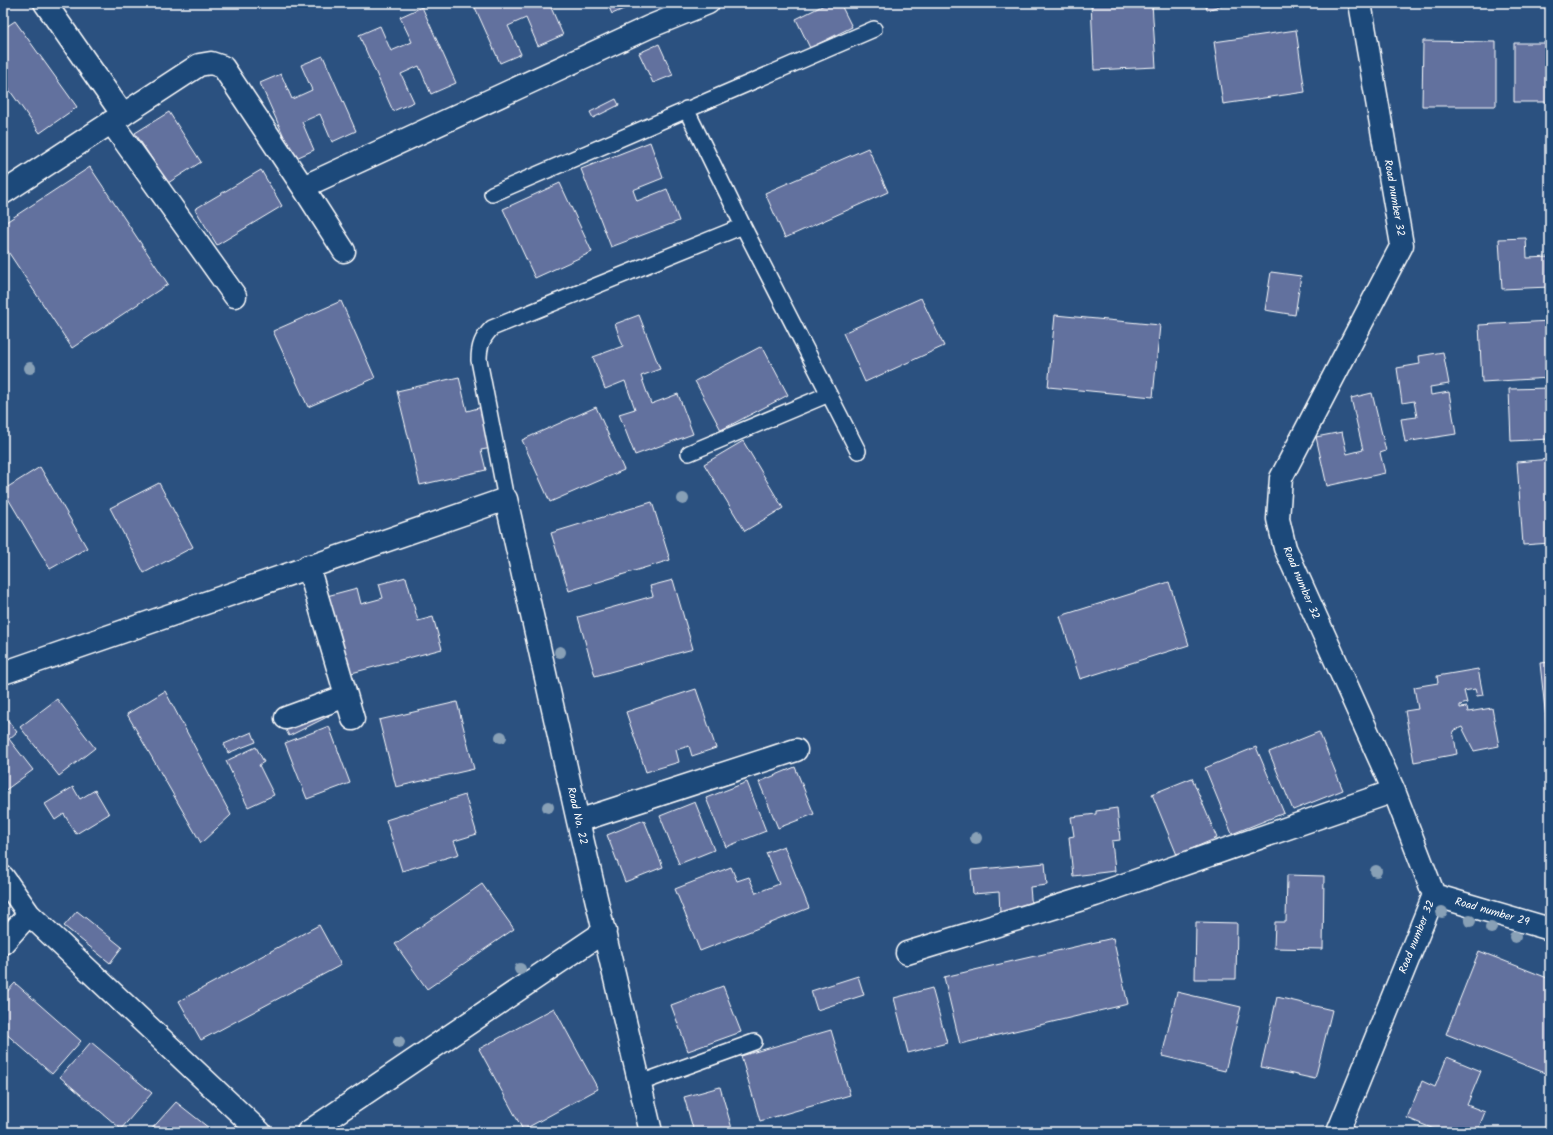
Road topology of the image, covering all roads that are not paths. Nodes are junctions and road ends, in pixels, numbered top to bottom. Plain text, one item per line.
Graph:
1 (45, 3) edge
2 (708, 3) edge
3 (1360, 3) edge
4 (874, 30) dead end
5 (686, 109) junction
6 (117, 119) junction
7 (303, 187) junction
8 (3, 193) edge
9 (492, 194) dead end
10 (743, 226) junction
11 (344, 251) dead end
12 (235, 296) dead end
13 (829, 394) junction
14 (858, 451) dead end
15 (689, 453) dead end
16 (506, 499) junction
17 (308, 566) junction
18 (3, 673) edge
19 (346, 696) junction
20 (286, 718) dead end
21 (353, 719) dead end
22 (796, 750) dead end
23 (1394, 791) junction
24 (578, 821) junction
25 (3, 878) edge
26 (1434, 895) junction
27 (29, 914) junction
28 (1550, 929) edge
29 (605, 931) junction
30 (3, 944) edge
31 (907, 953) dead end
32 (754, 1042) dead end
33 (640, 1083) junction
34 (260, 1132) edge
35 (308, 1132) edge
36 (651, 1132) edge
37 (1338, 1132) edge

1 - 6 street
2 - 7 street
3 - 23 street, Road number 32
4 - 5 lane
5 - 9 lane
5 - 10 lane
6 - 7 street
6 - 8 street
6 - 12 street
7 - 11 street
10 - 13 lane
10 - 16 lane
13 - 14 lane
13 - 15 lane
16 - 17 street
16 - 24 street, Road No. 22
17 - 18 street
17 - 19 street
19 - 20 street
19 - 21 street
22 - 24 street
23 - 26 street, Road number 32
23 - 31 street
24 - 29 street, Road No. 22
25 - 27 street
26 - 28 street, Road number 29
26 - 37 street, Road number 32
27 - 30 street
27 - 34 street
29 - 33 street, Road No. 22
29 - 35 street
32 - 33 lane
33 - 36 street, Road No. 22

